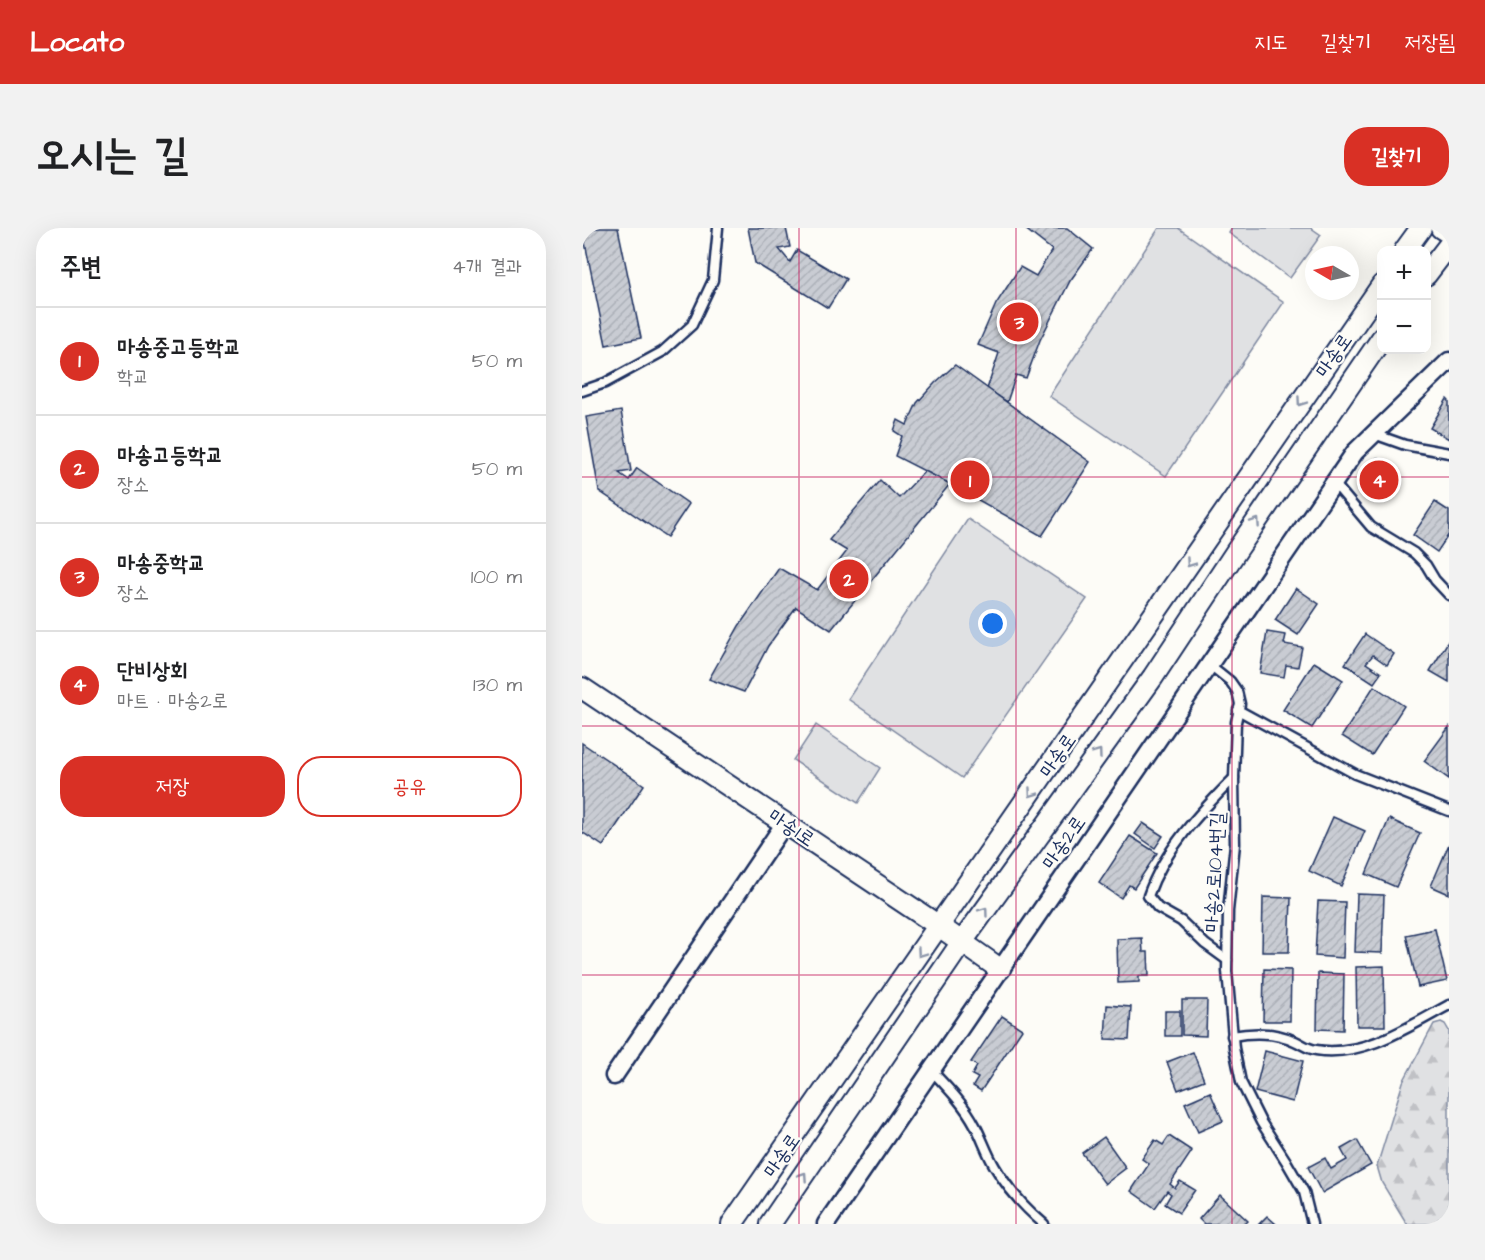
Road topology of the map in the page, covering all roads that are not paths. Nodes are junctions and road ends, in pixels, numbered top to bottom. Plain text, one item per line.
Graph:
1 (718, 228) edge
2 (1421, 228) edge
3 (1441, 228) edge
4 (1449, 233) edge
5 (1449, 244) edge
6 (1408, 246) edge
7 (1431, 268) edge
8 (1377, 292) edge
9 (1377, 345) edge
10 (1449, 361) edge
11 (582, 391) edge
12 (1373, 434) junction
13 (1449, 453) edge
14 (1334, 483) junction
15 (1449, 595) edge
16 (1210, 665) junction
17 (582, 688) edge
18 (1238, 710) junction
19 (1234, 778) junction
20 (1449, 811) edge
21 (785, 823) junction
22 (939, 926) junction
23 (962, 942) junction
24 (1227, 960) junction
25 (1000, 969) junction
26 (1449, 1005) edge
27 (1232, 1036) junction
28 (931, 1070) junction
29 (614, 1076) dead end
30 (732, 1224) edge
31 (770, 1224) edge
32 (826, 1224) edge
33 (1044, 1224) edge
34 (1312, 1224) edge

1 - 11 lane
2 - 6 street
3 - 4 street
5 - 7 street
8 -> 22 street, 마송로
23 -> 9 street, 마송로
10 - 12 street, 마송2로
12 - 13 lane
12 - 14 street, 마송2로
14 - 15 lane
14 - 16 street, 마송2로
16 - 18 lane, 마송2로104번길
16 - 25 street, 마송2로
17 - 21 street, 마송1로
18 - 19 lane, 마송2로104번길
18 - 20 lane
19 - 24 lane, 마송2로104번길
19 - 24 lane
21 - 22 street, 마송1로
21 - 29 street
22 - 23 street, 마송1로
22 -> 30 street, 마송로
23 - 25 street, 마송1로
31 -> 23 street, 마송로
24 - 27 lane, 마송2로104번길
25 - 28 street, 마송2로
26 - 27 lane
27 - 34 lane, 마송2로104번길
28 - 32 street, 마송2로
28 - 33 lane

